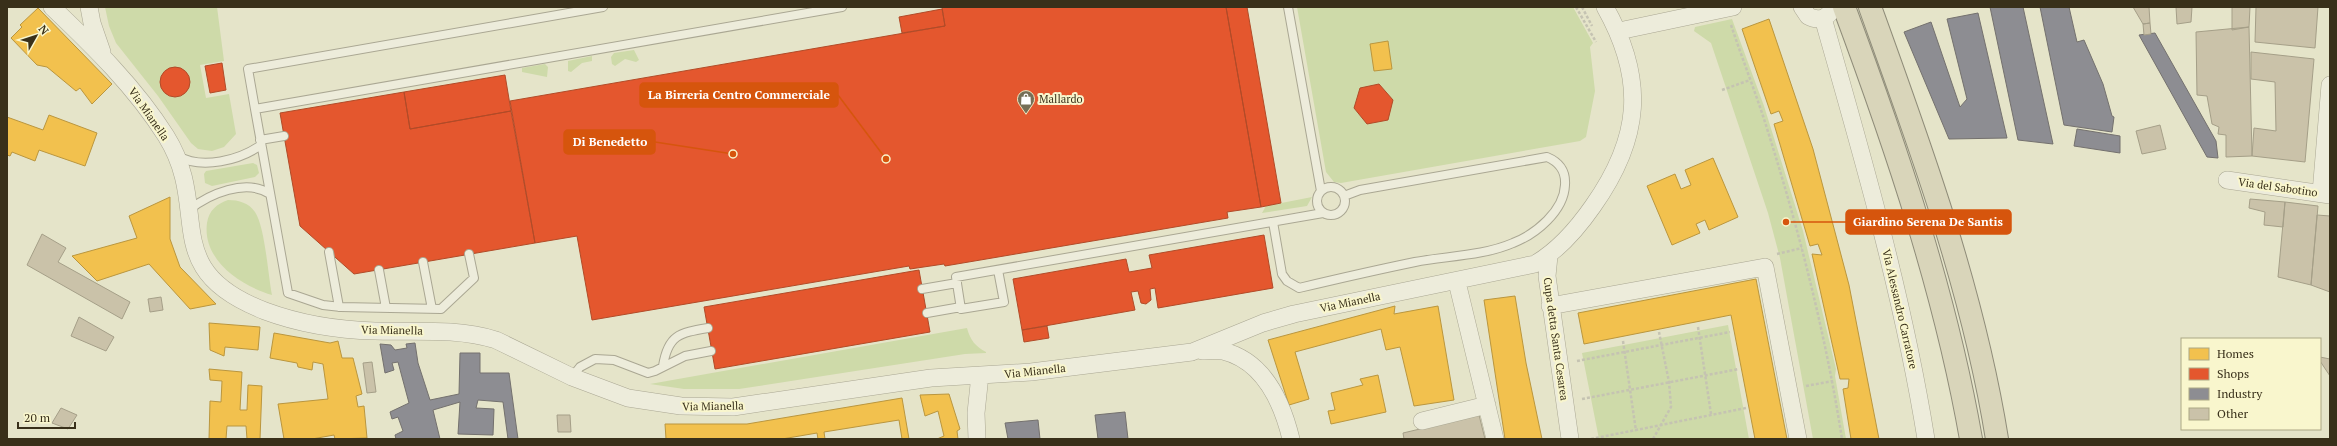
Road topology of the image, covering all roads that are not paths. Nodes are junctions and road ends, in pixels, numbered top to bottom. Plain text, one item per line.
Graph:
1 (52, 7) edge
2 (89, 7) edge
3 (603, 7) edge
4 (842, 7) edge
5 (1288, 7) edge
6 (1605, 7) edge
7 (1733, 7) edge
8 (1802, 7) edge
9 (1844, 7) edge
10 (1870, 7) edge
11 (1828, 13) edge
12 (1618, 31) junction
13 (105, 58) junction
14 (2330, 85) edge
15 (255, 108) junction
16 (284, 136) dead end
17 (261, 143) junction
18 (176, 154) junction
19 (2227, 180) dead end
20 (1321, 191) junction
21 (270, 194) junction
22 (2325, 194) edge
23 (1344, 196) junction
24 (189, 210) junction
25 (1323, 213) junction
26 (1273, 222) junction
27 (329, 252) dead end
28 (469, 254) dead end
29 (1549, 256) junction
30 (423, 262) dead end
31 (379, 270) dead end
32 (998, 270) junction
33 (1456, 282) junction
34 (957, 284) junction
35 (922, 290) dead end
36 (339, 306) junction
37 (1550, 306) junction
38 (961, 307) junction
39 (386, 308) junction
40 (432, 309) junction
41 (927, 313) dead end
42 (708, 328) dead end
43 (711, 351) dead end
44 (1192, 352) junction
45 (663, 366) junction
46 (980, 375) junction
47 (572, 377) junction
48 (1487, 406) junction
49 (1422, 421) dead end
50 (977, 439) edge
51 (1291, 439) edge
52 (1495, 439) edge
53 (1570, 439) edge
54 (1798, 439) edge
55 (1926, 439) edge
56 (1971, 439) edge
57 (1997, 439) edge

1 - 13 street, Via Mianella
2 - 13 street
3 - 15 lane
4 - 15 lane
5 - 20 lane
6 - 12 street
7 - 12 street
8 - 11 street
9 - 56 highway
10 - 57 highway
11 - 55 street, Via Alessandro Carratore
12 - 29 street
13 - 18 street, Via Mianella
14 - 22 street
15 - 17 lane
16 - 17 lane
17 - 18 lane
17 - 21 lane
18 - 24 street, Via Mianella
19 - 22 street, Via del Sabotino
20 - 23 lane
20 - 25 lane
21 - 24 lane
21 - 36 lane
23 - 25 lane
23 - 26 lane
24 - 47 street, Via Mianella
25 - 26 lane
26 - 32 lane
27 - 36 lane
28 - 40 lane
29 - 33 street, Via Mianella
29 - 37 street, Cupa detta Santa Cesarea
30 - 40 lane
31 - 39 lane
32 - 34 lane
32 - 38 lane
33 - 44 street, Via Mianella
33 - 48 street
34 - 35 lane
34 - 38 lane
36 - 39 lane
37 - 53 street, Cupa detta Santa Cesarea
37 - 54 street
38 - 41 lane
39 - 40 lane
42 - 45 lane
43 - 45 lane
44 - 46 street, Via Mianella
44 - 51 street
45 - 47 lane
46 - 47 street, Via Mianella
46 - 50 street
48 - 49 street
48 - 52 street

